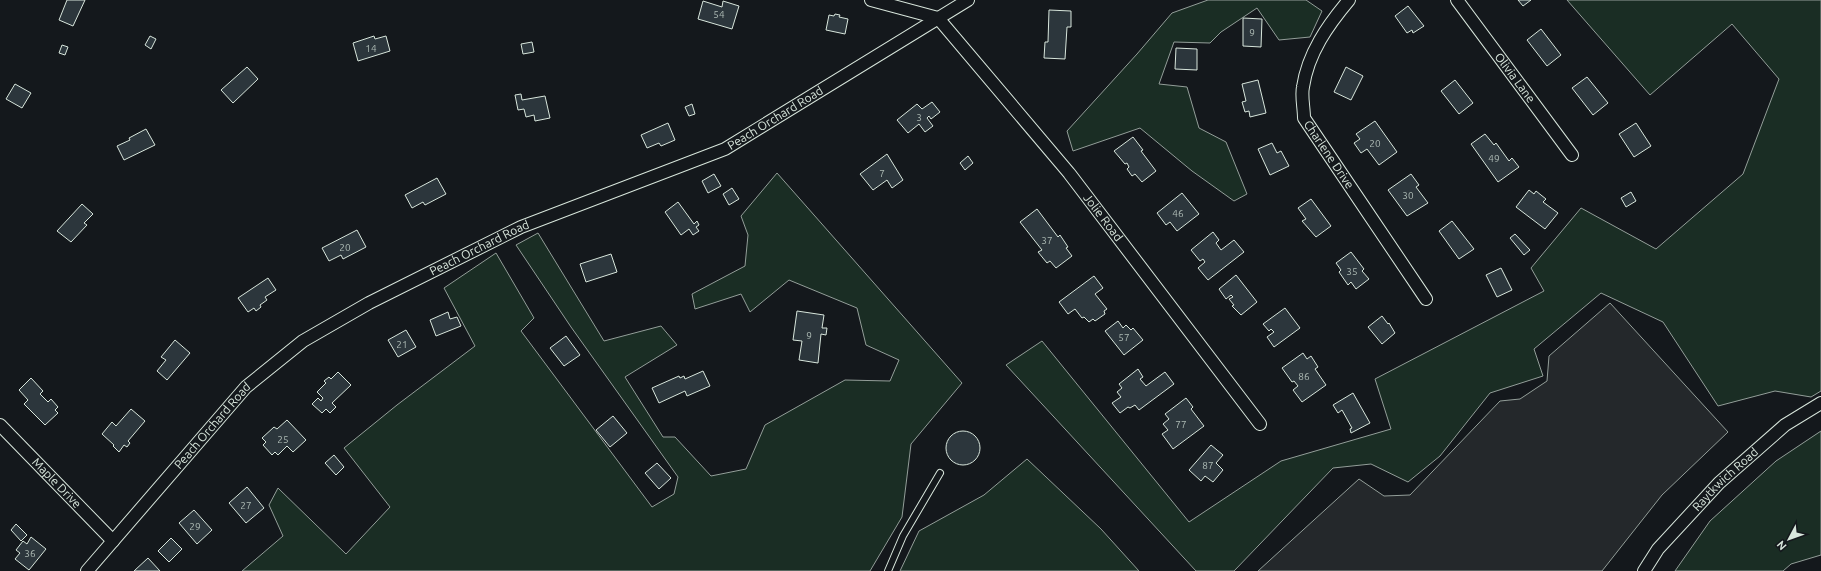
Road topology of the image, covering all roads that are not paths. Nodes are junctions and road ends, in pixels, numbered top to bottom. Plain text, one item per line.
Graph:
1 (871, 0) edge
2 (968, 0) edge
3 (1349, 0) edge
4 (1458, 0) edge
5 (938, 18) junction
6 (1572, 155) dead end
7 (1426, 299) dead end
8 (1821, 403) edge
9 (1260, 424) dead end
10 (0, 425) edge
11 (940, 472) dead end
12 (113, 541) junction
13 (87, 571) edge
14 (888, 571) edge
15 (1644, 571) edge

1 - 5 street
2 - 5 street, Peach Orchard Road
3 - 7 street, Charlene Drive
4 - 6 street, Olivia Lane
5 - 9 street, Jolie Road
5 - 12 street, Peach Orchard Road
8 - 15 street, Raytkwich Road
10 - 12 street, Maple Drive
11 - 14 lane
12 - 13 street, Peach Orchard Road

